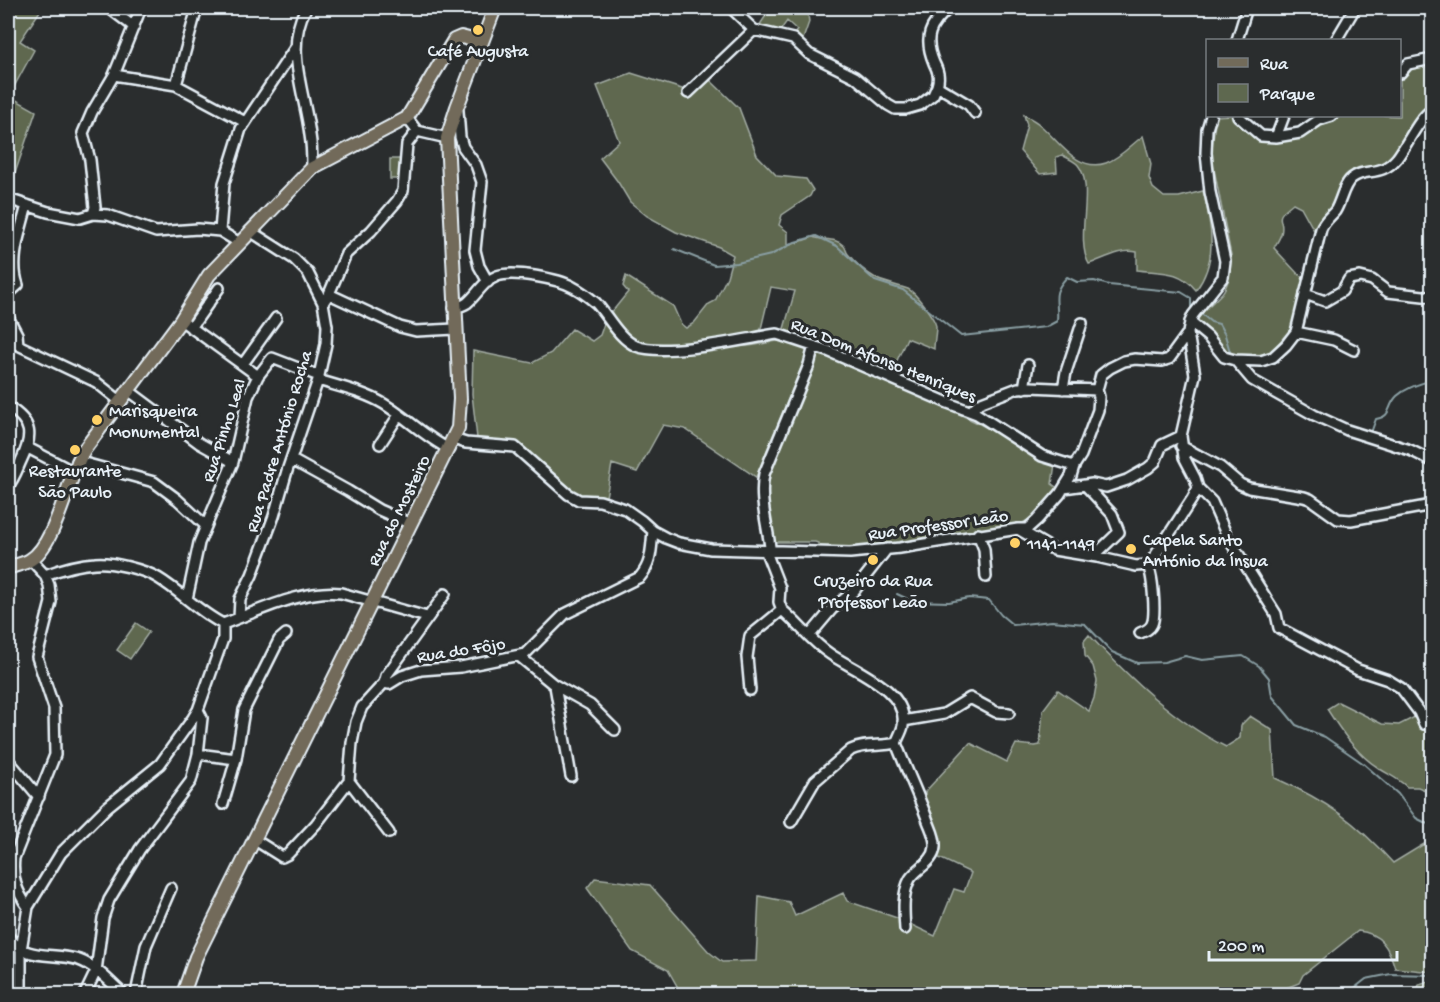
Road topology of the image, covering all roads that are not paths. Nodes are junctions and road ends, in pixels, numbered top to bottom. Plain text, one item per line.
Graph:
1 (110, 8) edge
2 (141, 8) edge
3 (197, 8) edge
4 (306, 8) edge
5 (495, 8) edge
6 (731, 8) edge
7 (949, 8) edge
8 (1247, 8) edge
9 (1355, 8) edge
10 (134, 27) junction
11 (754, 30) junction
12 (1237, 39) edge
13 (1337, 39) edge
14 (481, 42) junction
15 (296, 48) junction
16 (1432, 59) edge
17 (1401, 72) edge
18 (114, 75) junction
19 (176, 85) junction
20 (938, 86) junction
21 (688, 93) dead end
22 (457, 107) junction
23 (1432, 110) edge
24 (975, 113) dead end
25 (1211, 117) edge
26 (1239, 117) edge
27 (1284, 117) edge
28 (1329, 117) edge
29 (407, 118) junction
30 (245, 122) junction
31 (417, 131) junction
32 (1276, 137) junction
33 (447, 138) junction
34 (312, 168) junction
35 (8, 199) edge
36 (27, 205) junction
37 (93, 214) junction
38 (220, 231) junction
39 (250, 231) junction
40 (238, 242) junction
41 (488, 282) junction
42 (219, 288) dead end
43 (1305, 293) junction
44 (8, 294) edge
45 (329, 294) junction
46 (1432, 297) edge
47 (323, 303) junction
48 (454, 308) junction
49 (8, 317) edge
50 (276, 318) dead end
51 (1192, 318) junction
52 (1082, 323) dead end
53 (186, 324) junction
54 (455, 329) junction
55 (1296, 332) junction
56 (1188, 333) junction
57 (8, 345) edge
58 (18, 345) junction
59 (814, 346) junction
60 (1354, 350) dead end
61 (1232, 360) junction
62 (243, 364) junction
63 (1028, 365) dead end
64 (258, 376) junction
65 (318, 378) junction
66 (1024, 388) junction
67 (1063, 389) junction
68 (1097, 390) junction
69 (124, 395) junction
70 (8, 407) edge
71 (970, 411) junction
72 (399, 415) junction
73 (1181, 436) junction
74 (380, 444) dead end
75 (451, 444) junction
76 (1181, 446) junction
77 (28, 448) junction
78 (292, 460) junction
79 (1432, 461) edge
80 (233, 462) junction
81 (75, 466) junction
82 (1074, 466) junction
83 (8, 486) edge
84 (1086, 486) junction
85 (1064, 488) junction
86 (1198, 488) junction
87 (1432, 505) edge
88 (411, 524) junction
89 (206, 526) junction
90 (1018, 529) junction
91 (652, 531) junction
92 (978, 534) junction
93 (887, 549) junction
94 (766, 552) junction
95 (857, 552) junction
96 (1087, 556) junction
97 (31, 560) junction
98 (1147, 565) junction
99 (872, 567) junction
100 (8, 568) edge
101 (45, 575) junction
102 (986, 577) dead end
103 (445, 594) dead end
104 (187, 599) junction
105 (373, 602) junction
106 (782, 610) junction
107 (427, 617) junction
108 (238, 618) junction
109 (223, 624) junction
110 (1140, 633) dead end
111 (286, 634) dead end
112 (810, 635) junction
113 (519, 656) junction
114 (384, 683) junction
115 (555, 686) junction
116 (750, 690) dead end
117 (198, 710) junction
118 (1009, 713) dead end
119 (903, 721) junction
120 (1424, 724) dead end
121 (615, 730) dead end
122 (896, 743) junction
123 (198, 754) junction
124 (236, 759) junction
125 (8, 760) edge
126 (571, 776) dead end
127 (350, 781) junction
128 (39, 797) junction
129 (223, 804) dead end
130 (791, 822) dead end
131 (389, 833) dead end
132 (255, 840) junction
133 (171, 888) dead end
134 (28, 907) junction
135 (905, 929) dead end
136 (8, 936) edge
137 (21, 950) junction
138 (96, 971) junction
139 (21, 994) edge
140 (85, 994) edge
141 (123, 994) edge
142 (136, 994) edge
143 (183, 994) edge

1 - 10 street
2 - 10 street
3 - 19 street
4 - 15 street
5 - 14 main road, Rua do Mosteiro
6 - 11 street
7 - 20 street
8 - 12 street
9 - 13 street
10 - 18 street
11 - 20 street
11 - 21 street
14 - 22 main road, Rua do Mosteiro
14 - 29 main road
15 - 30 street
15 - 34 street
16 - 17 street
18 - 19 street
18 - 37 street
19 - 30 street
20 - 24 street
22 - 33 main road, Rua do Mosteiro
22 - 41 street
23 - 43 street
25 - 51 street
26 - 32 street
27 - 32 street
28 - 32 street
29 - 31 street
29 - 34 main road
30 - 38 street
31 - 33 street
31 - 45 street
33 - 48 main road, Rua do Mosteiro
34 - 39 main road
35 - 36 street
36 - 37 street
36 - 44 street
37 - 38 street
38 - 40 street
39 - 40 main road
39 - 47 street, Rua Padre António Rocha
40 - 53 main road
41 - 48 street
41 - 59 street, Rua Dom Afonso Henriques
42 - 53 street
43 - 46 street
43 - 55 street
45 - 47 street
45 - 54 street
47 - 65 street, Rua Padre António Rocha
48 - 54 main road, Rua do Mosteiro
49 - 58 street
50 - 62 street
51 - 56 street
51 - 61 street
52 - 67 street
53 - 62 street
53 - 69 main road
54 - 75 main road, Rua do Mosteiro
55 - 60 street
55 - 61 street
56 - 68 street
56 - 73 street
57 - 58 street
58 - 69 street
59 - 71 street, Rua Dom Afonso Henriques
59 - 94 street
61 - 79 street
62 - 64 street
63 - 66 street
64 - 65 street, Rua Pinho Leal
64 - 80 street, Rua Pinho Leal
65 - 72 street
65 - 78 street, Rua Padre António Rocha
66 - 67 street
66 - 71 street
67 - 68 street
68 - 82 street
69 - 80 street
69 - 81 main road
70 - 77 street
71 - 82 street, Rua Dom Afonso Henriques
72 - 74 street
72 - 75 street
73 - 76 street
73 - 84 street
75 - 88 main road, Rua do Mosteiro
75 - 91 street, Rua Professor Leão
76 - 86 street
76 - 87 street
77 - 81 street
77 - 83 street
78 - 88 street
78 - 108 street, Rua Padre António Rocha
80 - 89 street, Rua Pinho Leal
81 - 89 street
81 - 97 main road
82 - 85 street
84 - 85 street
84 - 96 street
85 - 90 street
86 - 98 street
86 - 120 street
88 - 105 main road, Rua do Mosteiro
89 - 104 street, Rua Pinho Leal
90 - 92 street, Rua Professor Leão
90 - 96 street, Rua Professor Leão
91 - 94 street, Rua Professor Leão
91 - 113 street, Rua do Fôjo
92 - 93 street, Rua Professor Leão
92 - 102 street
93 - 95 street, Rua Professor Leão
93 - 99 street
94 - 95 street, Rua Professor Leão
94 - 106 street
95 - 99 street
96 - 98 street, Rua Professor Leão
97 - 100 main road
97 - 101 street
98 - 110 street
99 - 112 street
101 - 104 street
101 - 128 street
103 - 107 street
104 - 109 street
105 - 107 street
105 - 108 street
105 - 132 main road, Rua do Mosteiro
106 - 112 street
106 - 116 street
107 - 114 street
108 - 109 street
109 - 117 street
111 - 124 street
112 - 119 street
113 - 114 street, Rua do Fôjo
113 - 115 street
114 - 127 street, Rua do Fôjo
115 - 121 street
115 - 126 street
117 - 123 street
117 - 134 street
118 - 119 street
119 - 122 street
122 - 130 street
122 - 135 street
123 - 124 street
123 - 138 street
124 - 129 street
125 - 128 street
127 - 131 street
127 - 132 street
128 - 134 street
132 - 143 main road, Rua do Mosteiro
133 - 142 street
134 - 137 street
136 - 137 street
137 - 138 street
137 - 139 street
138 - 140 street
138 - 141 street

